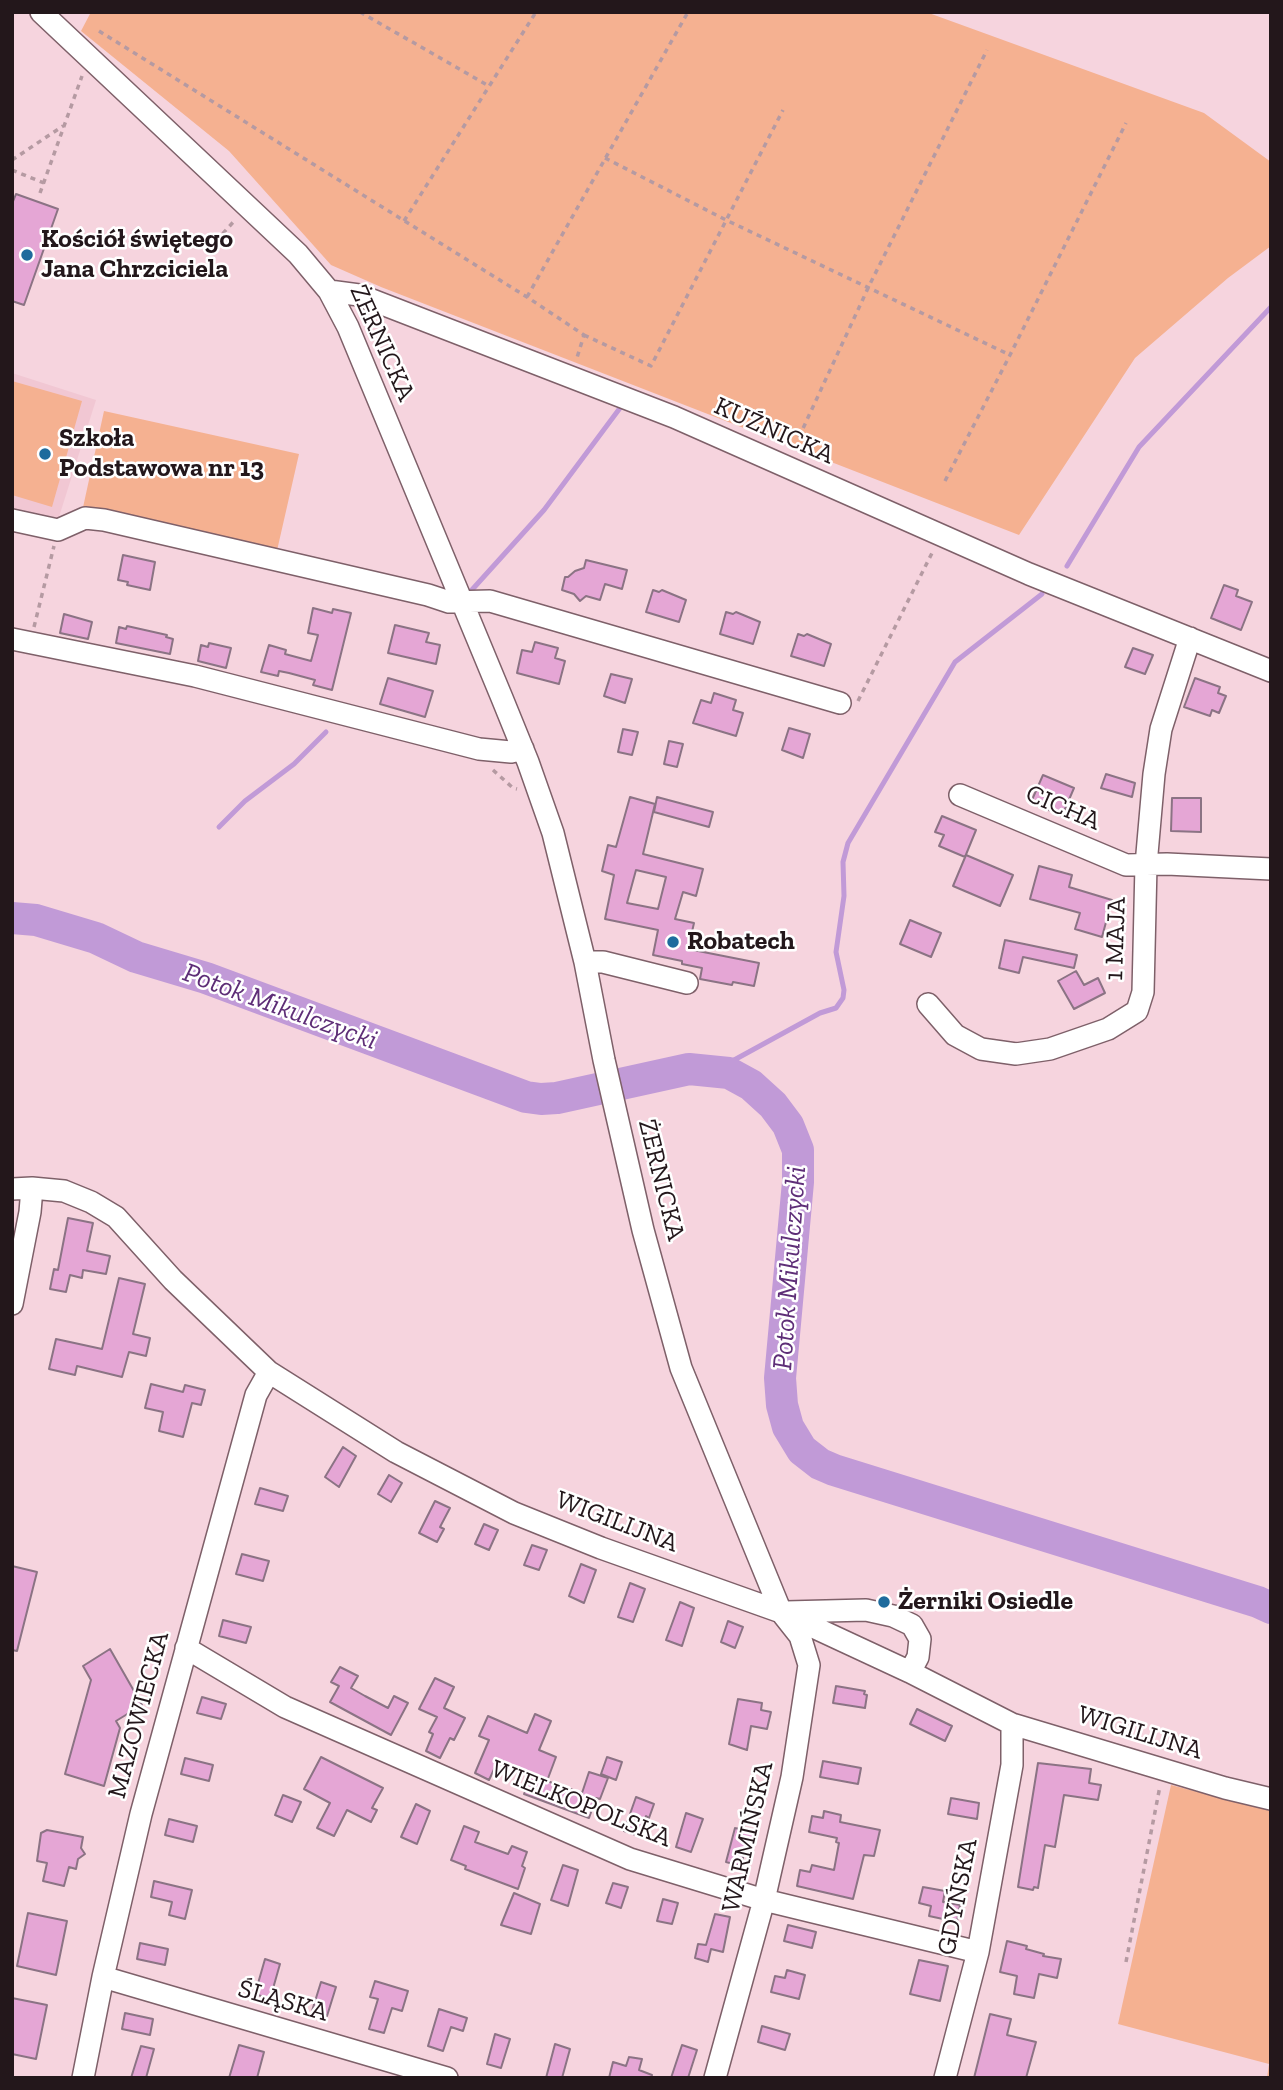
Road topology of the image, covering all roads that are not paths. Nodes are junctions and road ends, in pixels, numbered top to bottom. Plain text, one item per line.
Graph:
1 (41, 12) edge
2 (329, 291) junction
3 (12, 520) edge
4 (461, 603) junction
5 (1190, 638) junction
6 (21, 640) edge
7 (1271, 671) edge
8 (840, 704) road end
9 (523, 749) junction
10 (960, 795) dead end
11 (1146, 865) junction
12 (1271, 869) edge
13 (585, 962) junction
14 (687, 983) dead end
15 (928, 1004) dead end
16 (22, 1189) edge
17 (12, 1304) edge
18 (269, 1371) junction
19 (781, 1612) junction
20 (186, 1648) junction
21 (910, 1672) junction
22 (1012, 1724) junction
23 (1271, 1799) edge
24 (764, 1900) junction
25 (978, 1952) junction
26 (103, 1978) junction
27 (83, 2078) edge
28 (447, 2078) edge
29 (715, 2078) edge
30 (944, 2078) edge

1 - 2 street, ŻERNICKA
2 - 4 street, ŻERNICKA
2 - 5 street, KUŹNICKA
3 - 4 street
4 - 8 street
4 - 9 street, ŻERNICKA
5 - 7 street, KUŹNICKA
5 - 11 street, 1 MAJA
6 - 9 street
9 - 13 street, ŻERNICKA
10 - 11 street, CICHA
11 - 12 street, CICHA
11 - 15 street, 1 MAJA
13 - 14 street
13 - 19 street, ŻERNICKA
16 - 17 street
16 - 18 street, WIGILIJNA
18 - 19 street, WIGILIJNA
18 - 20 street, MAZOWIECKA
19 - 21 street, WIGILIJNA
19 - 21 street
19 - 24 street, WARMIŃSKA
20 - 24 street, WIELKOPOLSKA
20 - 26 street, MAZOWIECKA
21 - 22 street, WIGILIJNA
22 - 23 street, WIGILIJNA
22 - 25 street, GDYŃSKA
24 - 25 street, WIELKOPOLSKA
24 - 29 street, WARMIŃSKA
25 - 30 street, GDYŃSKA
26 - 27 street, MAZOWIECKA
26 - 28 street, ŚLĄSKA

